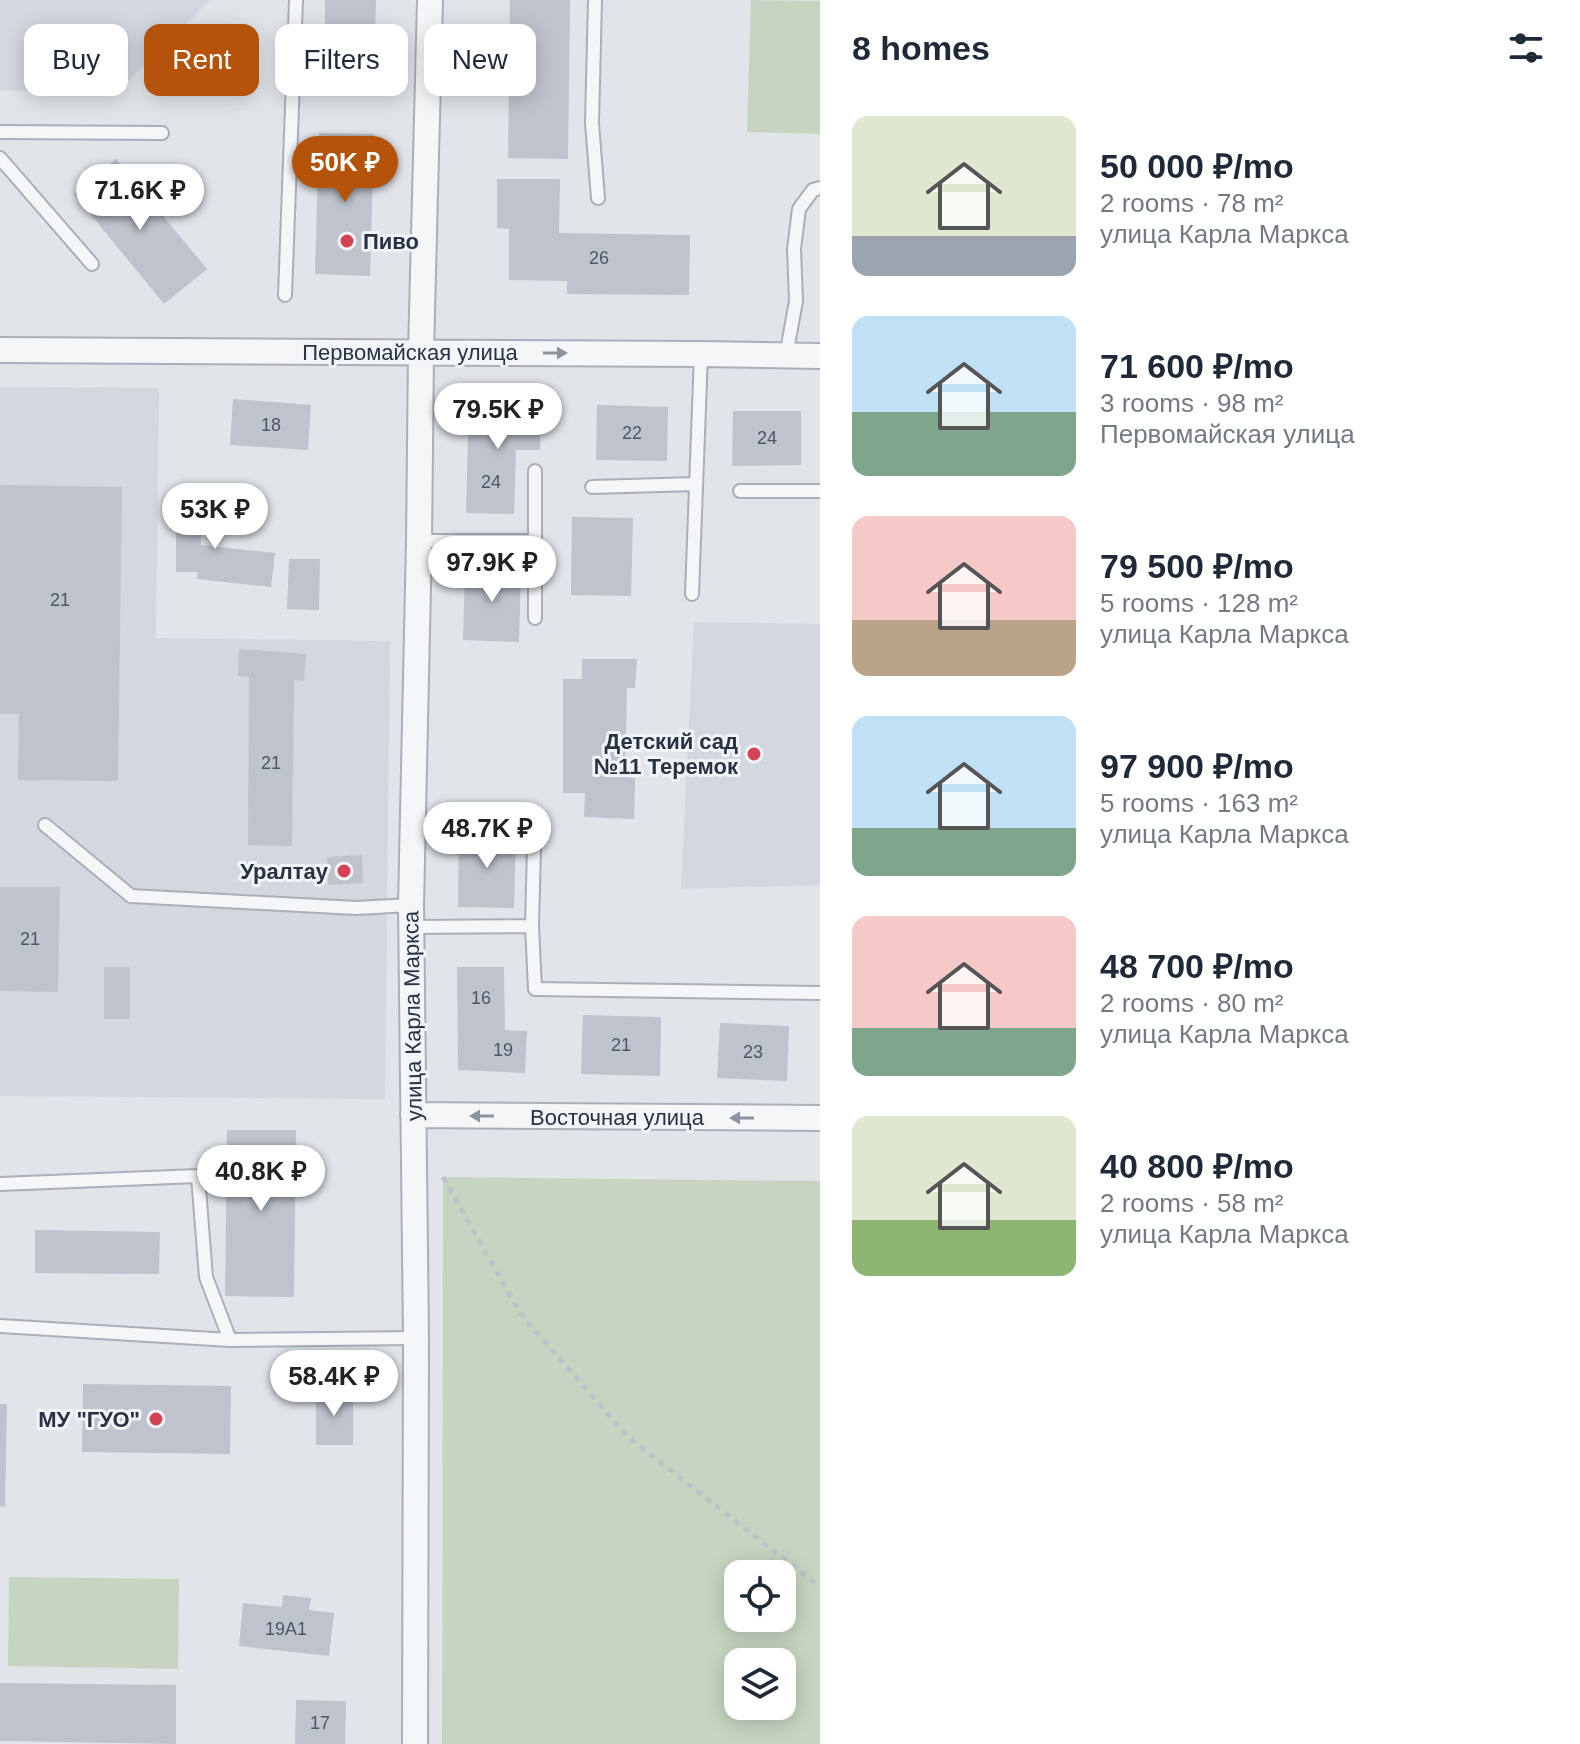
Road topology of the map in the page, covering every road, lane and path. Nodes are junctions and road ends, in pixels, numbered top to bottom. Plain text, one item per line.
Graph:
1 (296, 0) edge
2 (430, 0) edge
3 (595, 0) edge
4 (295, 24) edge
5 (293, 96) edge
6 (0, 132) edge
7 (162, 133) dead end
8 (0, 158) edge
9 (820, 188) edge
10 (598, 198) dead end
11 (92, 264) dead end
12 (285, 295) dead end
13 (0, 350) edge
14 (421, 352) junction
15 (701, 354) junction
16 (786, 356) junction
17 (820, 356) edge
18 (535, 471) dead end
19 (696, 484) junction
20 (592, 487) dead end
21 (740, 491) dead end
22 (820, 491) edge
23 (419, 541) junction
24 (534, 541) junction
25 (692, 594) dead end
26 (535, 618) dead end
27 (45, 825) dead end
28 (534, 846) dead end
29 (411, 916) junction
30 (532, 926) junction
31 (820, 993) edge
32 (413, 1115) junction
33 (820, 1118) edge
34 (443, 1177) dead end
35 (0, 1184) edge
36 (0, 1326) edge
37 (416, 1338) junction
38 (230, 1340) junction
39 (820, 1587) edge
40 (415, 1744) edge

1 - 4 lane
2 - 14 street, улица Карла Маркса
3 - 10 lane
5 - 12 lane
6 - 7 lane
8 - 11 lane
9 - 16 lane
13 - 14 street, Первомайская улица
14 -> 15 street, Первомайская улица
14 - 23 street, улица Карла Маркса
15 - 16 street, Первомайская улица
15 - 19 lane
16 - 17 street, Первомайская улица
18 - 24 lane
19 - 20 lane
19 - 25 lane
21 - 22 lane
23 - 24 lane
23 - 29 street, улица Карла Маркса
24 - 26 lane
27 - 29 lane
28 - 30 lane
29 - 30 lane
29 - 32 street, улица Карла Маркса
30 - 31 lane
33 -> 32 street, Восточная улица
32 - 37 street, улица Карла Маркса
34 - 39 path
35 - 38 lane
36 - 38 lane
37 - 38 lane
37 - 40 street, улица Карла Маркса

